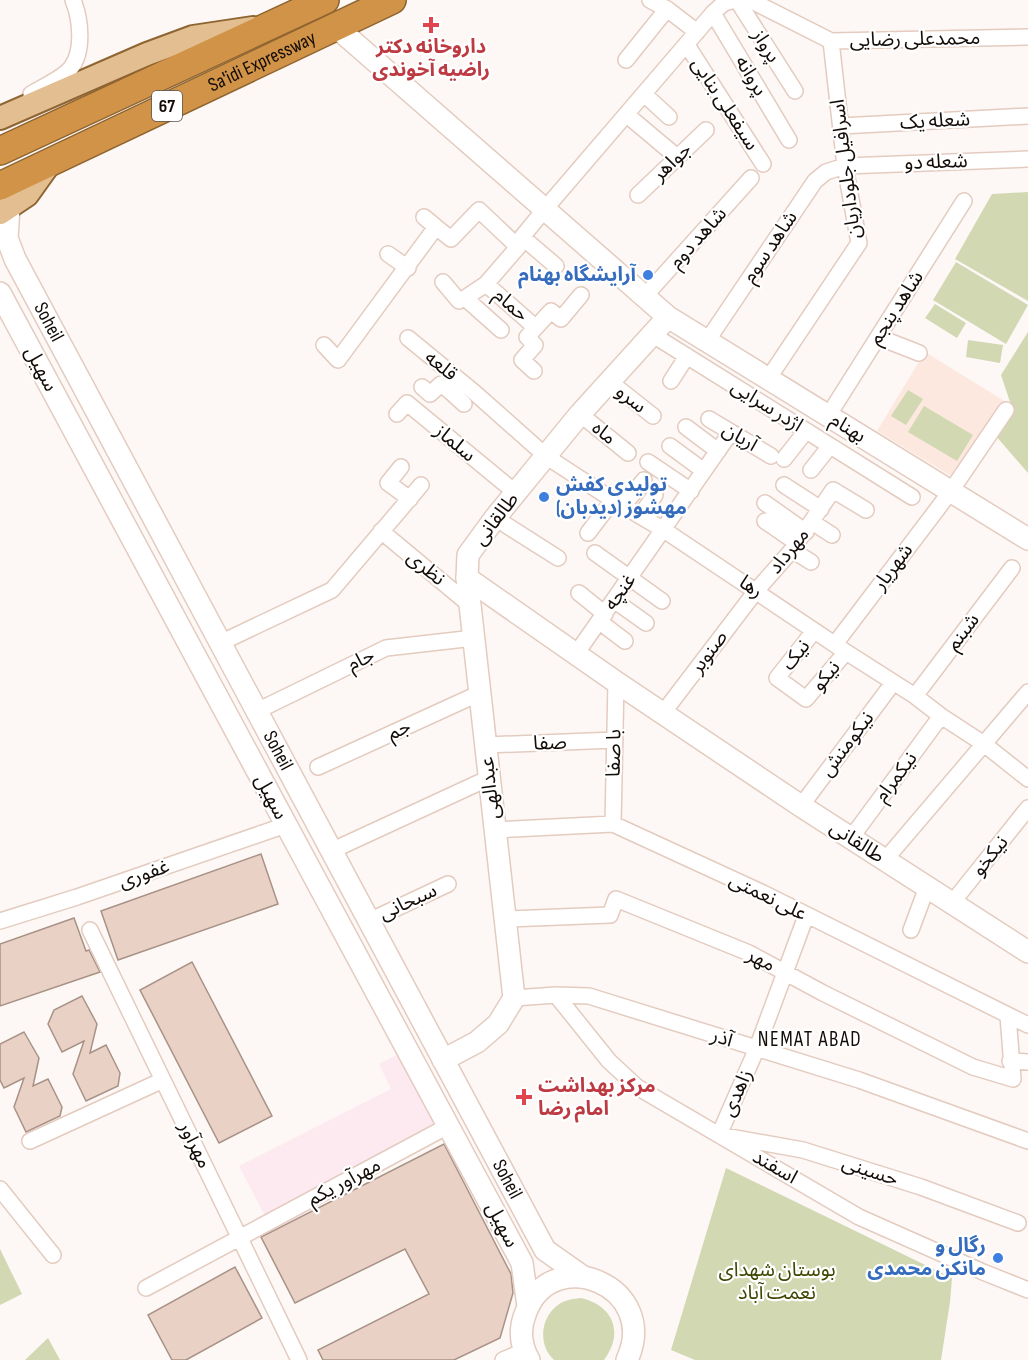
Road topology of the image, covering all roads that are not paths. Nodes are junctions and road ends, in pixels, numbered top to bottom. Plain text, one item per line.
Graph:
1 (73, 0) edge
2 (325, 0) edge
3 (392, 0) edge
4 (650, 0) edge
5 (737, 0) edge
6 (668, 9) junction
7 (713, 13) junction
8 (269, 26) junction
9 (335, 26) junction
10 (697, 32) junction
11 (1028, 37) edge
12 (831, 41) junction
13 (687, 45) junction
14 (626, 60) dead end
15 (795, 91) dead end
16 (645, 94) junction
17 (2, 114) edge
18 (627, 115) junction
19 (1028, 116) edge
20 (669, 117) dead end
21 (841, 126) junction
22 (706, 130) dead end
23 (789, 140) dead end
24 (0, 151) edge
25 (677, 157) junction
26 (1028, 159) edge
27 (764, 164) dead end
28 (845, 166) junction
29 (751, 178) dead end
30 (638, 195) dead end
31 (964, 201) dead end
32 (3, 203) edge
33 (545, 209) junction
34 (424, 216) dead end
35 (436, 227) junction
36 (520, 242) junction
37 (388, 254) dead end
38 (7, 256) edge
39 (556, 266) dead end
40 (408, 268) junction
41 (444, 282) dead end
42 (486, 284) junction
43 (0, 293) edge
44 (581, 295) dead end
45 (644, 297) junction
46 (462, 300) junction
47 (668, 317) junction
48 (536, 327) junction
49 (501, 330) dead end
50 (652, 335) junction
51 (878, 337) junction
52 (408, 338) dead end
53 (707, 341) junction
54 (324, 345) dead end
55 (919, 353) dead end
56 (687, 356) junction
57 (534, 371) dead end
58 (768, 379) junction
59 (672, 381) dead end
60 (609, 382) junction
61 (422, 387) dead end
62 (456, 387) junction
63 (469, 399) joint
64 (1005, 410) dead end
65 (397, 414) dead end
66 (580, 414) junction
67 (652, 416) dead end
68 (828, 416) junction
69 (709, 419) dead end
70 (686, 427) dead end
71 (807, 431) junction
72 (731, 432) junction
73 (670, 446) dead end
74 (830, 446) junction
75 (718, 451) junction
76 (628, 453) dead end
77 (547, 457) junction
78 (648, 462) dead end
79 (401, 467) dead end
80 (811, 470) dead end
81 (704, 471) junction
82 (644, 480) dead end
83 (421, 485) dead end
84 (784, 485) dead end
85 (691, 491) junction
86 (951, 491) junction
87 (516, 493) junction
88 (655, 495) dead end
89 (912, 497) dead end
90 (410, 499) junction
91 (618, 503) junction
92 (765, 503) dead end
93 (866, 510) dead end
94 (640, 516) junction
95 (495, 518) junction
96 (765, 521) dead end
97 (664, 530) junction
98 (381, 531) junction
99 (805, 531) junction
100 (588, 533) dead end
101 (832, 535) dead end
102 (1028, 539) edge
103 (594, 553) dead end
104 (558, 558) dead end
105 (811, 562) dead end
106 (1012, 568) dead end
107 (467, 578) junction
108 (630, 578) junction
109 (756, 591) junction
110 (579, 593) dead end
111 (615, 601) junction
112 (662, 601) dead end
113 (470, 605) junction
114 (603, 618) junction
115 (646, 623) dead end
116 (814, 631) junction
117 (474, 638) junction
118 (625, 641) dead end
119 (220, 643) junction
120 (840, 648) junction
121 (576, 654) junction
122 (615, 682) junction
123 (893, 682) junction
124 (1028, 692) edge
125 (480, 693) junction
126 (915, 696) junction
127 (806, 699) joint
128 (256, 711) junction
129 (663, 713) junction
130 (941, 716) junction
131 (615, 740) junction
132 (984, 744) junction
133 (486, 745) junction
134 (318, 767) dead end
135 (489, 778) junction
136 (1028, 779) edge
137 (801, 806) junction
138 (1028, 808) edge
139 (613, 824) junction
140 (286, 825) junction
141 (495, 830) junction
142 (851, 838) junction
143 (331, 851) junction
144 (885, 860) junction
145 (448, 884) dead end
146 (927, 887) junction
147 (952, 903) junction
148 (807, 916) junction
149 (505, 919) junction
150 (0, 921) edge
151 (369, 921) junction
152 (90, 930) dead end
153 (911, 930) dead end
154 (1025, 945) edge
155 (786, 973) junction
156 (556, 995) junction
157 (514, 998) junction
158 (1008, 1016) junction
159 (1028, 1024) edge
160 (757, 1048) junction
161 (443, 1060) junction
162 (1010, 1061) junction
163 (1028, 1062) edge
164 (163, 1080) junction
165 (448, 1126) junction
166 (719, 1135) junction
167 (30, 1141) dead end
168 (1028, 1141) edge
169 (0, 1189) edge
170 (1018, 1223) dead end
171 (240, 1238) junction
172 (53, 1255) dead end
173 (582, 1276) junction
174 (146, 1288) dead end
175 (1028, 1290) edge
176 (528, 1306) junction
177 (526, 1355) edge
178 (299, 1360) edge
179 (503, 1360) edge
180 (629, 1360) edge

1 - 17 street
2 - 8 highway, Sa'idi Expressway / 67
3 - 9 highway, Sa'idi Expressway / 67
4 - 6 street
5 - 7 street
5 - 12 street, محمدعلی رضایی
5 - 15 street, پرواز
6 - 10 street
6 - 14 street
7 - 10 street
7 - 23 street, پروانه
8 - 17 main road
8 - 24 highway, Sa'idi Expressway / 67
9 - 32 highway, Sa'idi Expressway / 67
9 - 33 main road
10 - 13 street
11 - 12 street, محمدعلی رضایی
12 - 21 street, اسرافیل جلوداریان
13 - 16 street
13 - 27 street, سیفعلی بنایی
16 - 18 street
16 - 20 street
18 - 25 street
18 - 33 street
19 - 21 street, شعله یک
21 - 28 street, اسرافیل جلوداریان
22 - 25 street, جواهر
25 - 30 street, جواهر
26 - 28 street, شعله دو
28 - 53 street, شاهد سوم
28 - 58 street, اسرافیل جلوداریان
29 - 45 street, شاهد دوم
31 - 51 street, شاهد پنجم
32 - 38 main road, Soheil
33 - 36 street
33 - 45 main road
34 - 35 street
35 - 36 street
35 - 40 street
36 - 39 street
36 - 42 street
37 - 40 street
38 - 119 main road, Soheil
40 - 54 street
41 - 46 street
42 - 46 street
42 - 48 street, حمام
43 - 140 main road, سهیل
44 - 48 street
45 - 47 main road
46 - 49 street
47 - 50 main road, طالقانی
47 - 53 main road, بهنام
48 - 57 street
50 - 56 street, اژدر سرایی
50 - 60 main road, طالقانی
51 - 55 street
51 - 68 street, شاهد پنجم
52 - 62 street, قلعه
53 - 58 main road, بهنام
56 - 59 street
56 - 71 street, اژدر سرایی
58 - 68 main road, بهنام
60 - 66 main road, طالقانی
60 - 67 street, سرو
61 - 62 street
62 - 63 street, قلعه
63 - 77 street, رها
64 - 86 street, شهریار
65 - 87 street, سلماز
66 - 76 street, ماه
66 - 77 main road, طالقانی
68 - 86 main road, بهنام
69 - 72 street, آریان
70 - 75 street
71 - 72 street, آریان
71 - 74 street, اژدر سرایی
72 - 75 street, غنچه
73 - 81 street
74 - 80 street
74 - 89 street, اژدر سرایی
75 - 81 street, غنچه
77 - 87 main road, طالقانی
77 - 91 street, رها
78 - 85 street
79 - 90 street
81 - 85 street, غنچه
82 - 91 street
83 - 90 street
84 - 99 street
85 - 97 street, غنچه
86 - 102 main road, بهنام
86 - 120 street, شهریار
87 - 95 main road, طالقانی
88 - 94 street
90 - 98 street
91 - 94 street, رها
91 - 100 street
92 - 99 street
93 - 99 street, مهرداد
94 - 97 street, رها
95 - 104 street
95 - 107 main road, طالقانی
96 - 99 street
97 - 108 street, غنچه
97 - 109 street, رها
98 - 113 street, نظری
98 - 119 street
99 - 101 street
99 - 105 street
99 - 109 street, مهرداد
103 - 108 street
106 - 126 street, شبنم
107 - 113 main road, عبدالهی
107 - 121 main road, طالقانی
108 - 111 street, غنچه
108 - 112 street
109 - 116 street, رها
109 - 129 street, صنوبر
110 - 114 street
111 - 114 street, غنچه
111 - 115 street
113 - 117 main road, عبدالهی
114 - 118 street
114 - 121 street, غنچه
116 - 120 street, رها
116 - 127 street, نیک
117 - 125 main road, عبدالهی
117 - 128 street, جام
119 - 128 main road, Soheil
120 - 123 street, رها
120 - 127 street, نیکو
121 - 122 main road, طالقانی
122 - 129 main road, طالقانی
122 - 131 street, با صفا
123 - 126 street, رها
123 - 137 street, نیکومنش
124 - 132 street
125 - 133 main road, عبدالهی
125 - 134 street, جم
126 - 130 street, رها
128 - 143 main road, Soheil
129 - 137 main road, طالقانی
130 - 132 street, رها
130 - 142 street, نیکمرام
131 - 133 street, صفا
131 - 139 street, با صفا
132 - 136 street, رها
132 - 144 street
133 - 135 main road, عبدالهی
135 - 141 main road, عبدالهی
135 - 143 street
137 - 142 main road, طالقانی
138 - 147 street, نیکخو
139 - 141 street, علی نعمتی
139 - 148 street, علی نعمتی
140 - 150 street, غفوری
140 - 165 main road, سهیل
141 - 149 main road, عبدالهی
142 - 144 main road, طالقانی
143 - 151 main road, Soheil
144 - 146 main road, طالقانی
145 - 151 street, سبحانی
146 - 147 main road, طالقانی
146 - 153 street
147 - 154 main road, طالقانی
148 - 155 street, زاهدی
148 - 158 street, علی نعمتی
149 - 155 street, مهر
149 - 157 main road, عبدالهی
151 - 161 main road, Soheil
152 - 164 street, مهرآور
155 - 160 street, زاهدی
155 - 162 street, مهر
156 - 157 street, آذر
156 - 160 street, آذر
156 - 166 street, اسفند
157 - 161 main road
158 - 159 street, علی نعمتی
158 - 162 street
160 - 166 street, زاهدی
160 - 168 street, آذر
161 - 173 main road, Soheil
162 - 163 street
164 - 167 street
164 - 171 street, مهرآور
165 - 171 street, مهرآور یکم
165 - 176 main road, سهیل
166 - 170 street, حسینی
166 - 175 street, اسفند
169 - 172 street
171 - 174 street, مهرآور یکم
171 - 178 street, مهرآور
173 - 176 main road
173 - 180 main road, Soheil
176 - 177 main road
177 - 179 street

